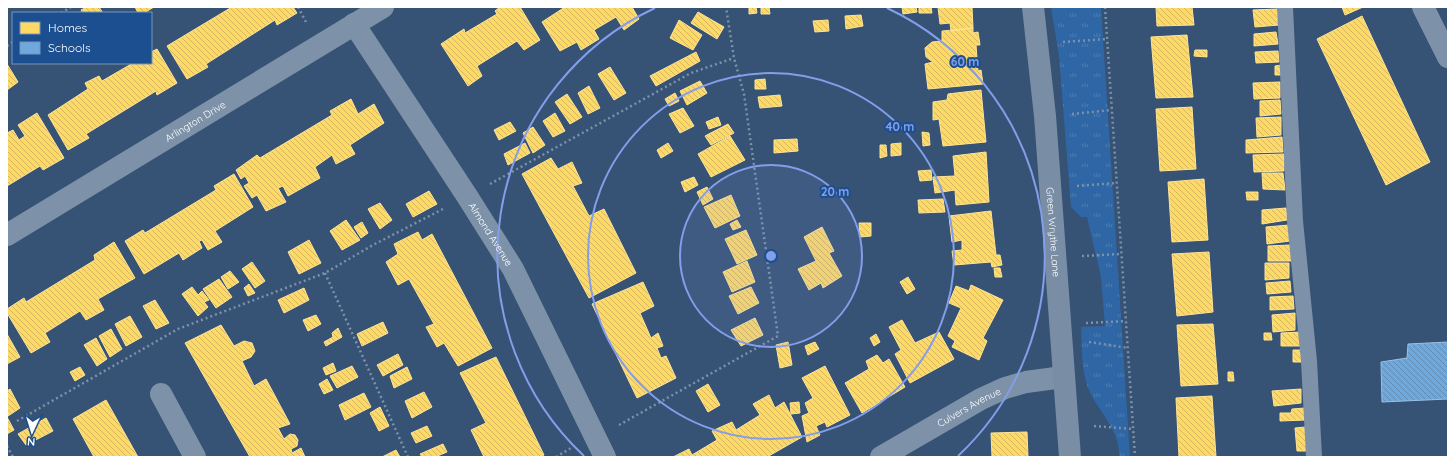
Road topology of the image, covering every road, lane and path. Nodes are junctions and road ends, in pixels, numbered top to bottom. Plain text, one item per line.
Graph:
1 (383, 7) edge
2 (726, 7) edge
3 (1033, 7) edge
4 (1105, 7) edge
5 (1285, 7) edge
6 (1423, 7) edge
7 (354, 24) junction
8 (1107, 39) junction
9 (1037, 44) junction
10 (1448, 57) edge
11 (734, 58) junction
12 (1112, 110) junction
13 (1045, 116) junction
14 (1116, 183) junction
15 (1050, 188) junction
16 (467, 196) junction
17 (7, 235) edge
18 (1121, 254) junction
19 (1055, 258) junction
20 (325, 273) junction
21 (1126, 321) junction
22 (1060, 333) junction
23 (1128, 348) junction
24 (1064, 377) junction
25 (161, 394) dead end
26 (17, 422) dead end
27 (1068, 428) junction
28 (1133, 429) junction
29 (7, 446) edge
30 (601, 448) edge
31 (13, 457) edge
32 (195, 457) edge
33 (408, 457) edge
34 (556, 457) edge
35 (881, 457) edge
36 (1070, 457) edge
37 (1135, 457) edge
38 (1314, 457) edge

1 - 7 street, Arlington Drive
2 - 11 path
3 - 9 street, Green Wrythe Lane
4 - 8 path
5 - 38 lane
6 - 10 street
7 - 16 street, Almond Avenue
7 - 17 street, Arlington Drive
8 - 9 path
8 - 12 path
9 - 13 street, Green Wrythe Lane
11 - 16 path
11 - 30 path
12 - 13 path
12 - 14 path
13 - 15 street, Green Wrythe Lane
14 - 15 path
14 - 18 path
15 - 19 street, Green Wrythe Lane
16 - 20 path
16 - 30 street, Almond Avenue
18 - 19 path
18 - 21 path
19 - 22 street, Green Wrythe Lane
20 - 26 path
20 - 33 path
21 - 22 path
21 - 23 path
22 - 23 path
22 - 24 street, Green Wrythe Lane
23 - 28 path
24 - 27 street, Green Wrythe Lane
24 - 35 street, Culvers Avenue
25 - 32 street
27 - 28 path
27 - 36 street, Green Wrythe Lane
28 - 37 path
29 - 31 path
30 - 34 path

